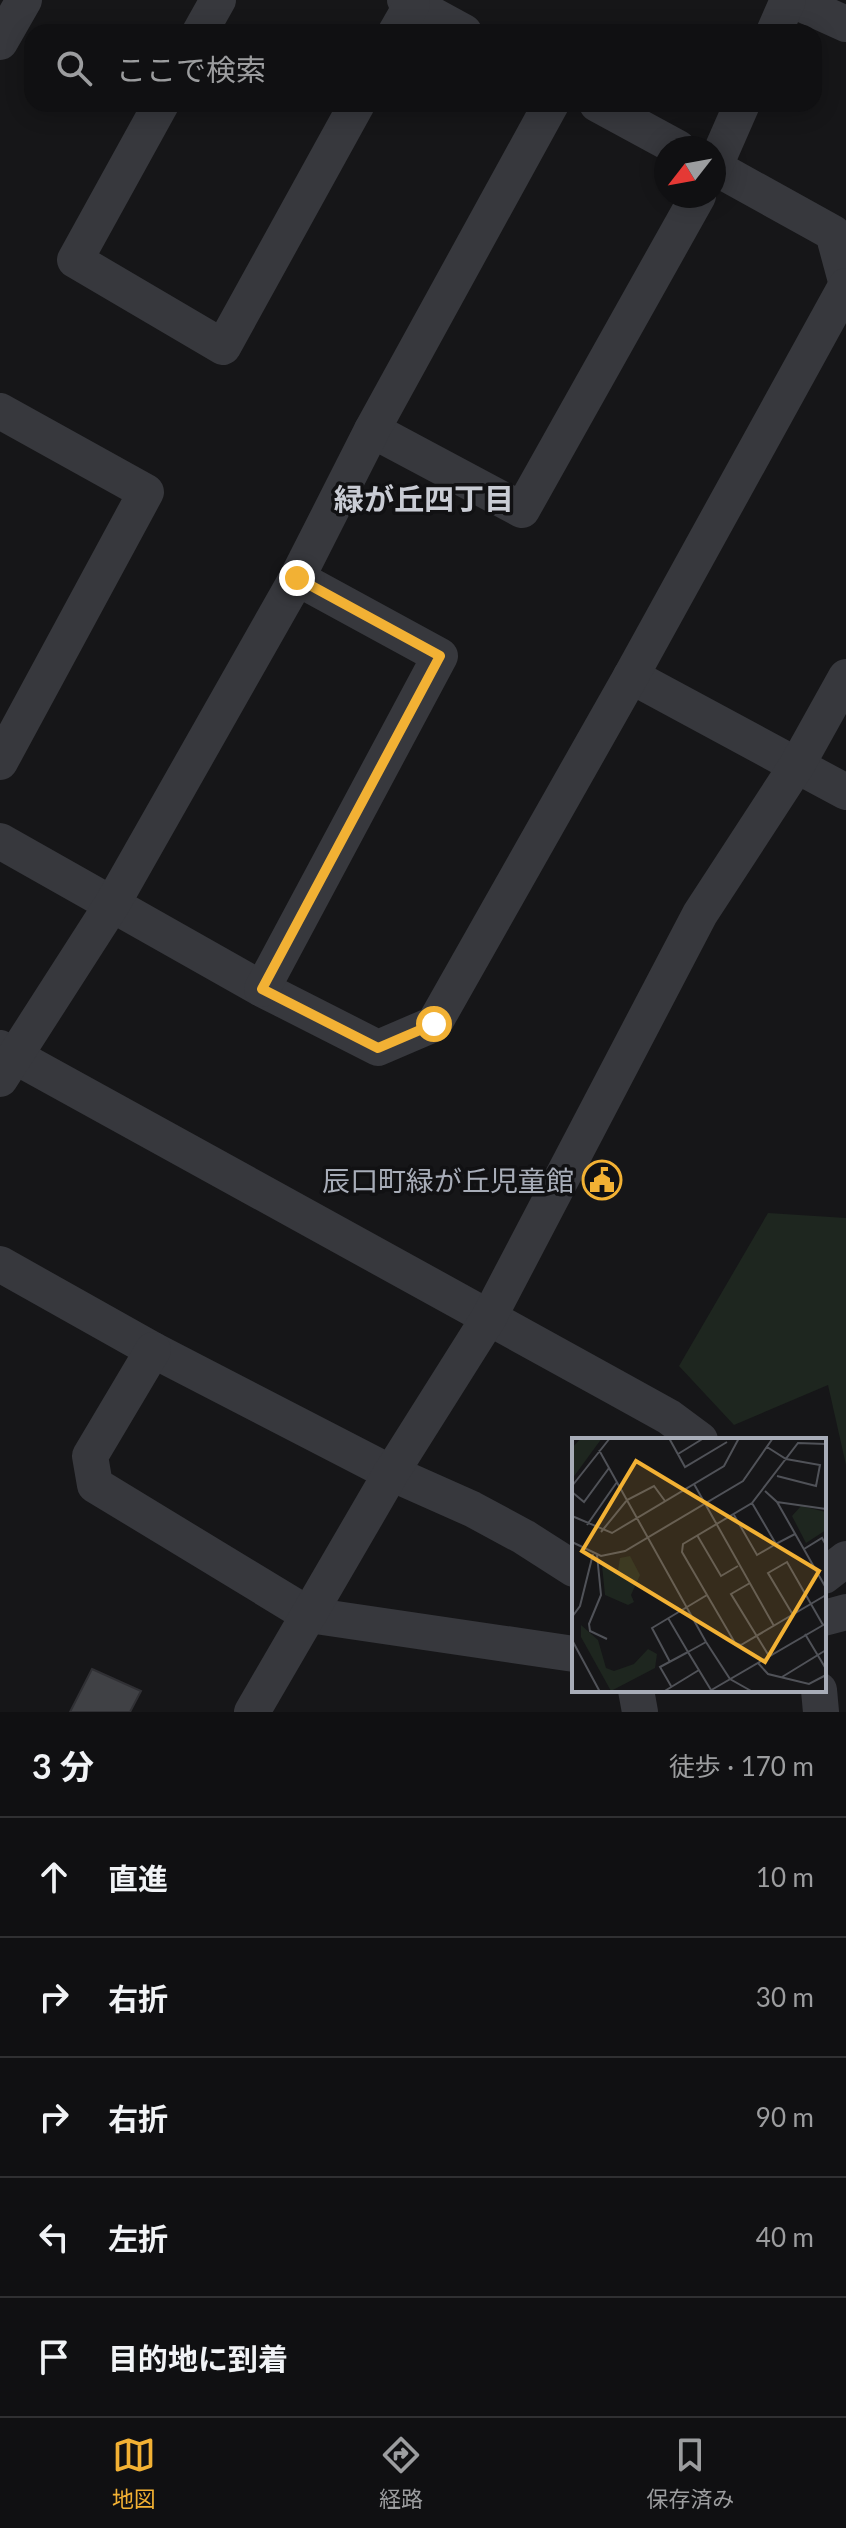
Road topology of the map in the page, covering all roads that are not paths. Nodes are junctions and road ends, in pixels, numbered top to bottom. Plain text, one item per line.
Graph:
1 (24, 0) edge
2 (218, 0) edge
3 (790, 0) edge
4 (404, 12) edge
5 (204, 24) edge
6 (440, 24) edge
7 (778, 24) edge
8 (846, 24) edge
9 (0, 42) edge
10 (157, 112) edge
11 (353, 112) edge
12 (547, 112) edge
13 (612, 112) edge
14 (738, 112) edge
15 (656, 136) edge
16 (726, 141) edge
17 (726, 175) edge
18 (691, 208) edge
19 (846, 283) edge
20 (0, 411) edge
21 (372, 430) junction
22 (297, 578) junction
23 (631, 676) junction
24 (846, 677) edge
25 (0, 762) edge
26 (797, 765) junction
27 (846, 792) edge
28 (0, 841) edge
29 (111, 906) junction
30 (262, 989) junction
31 (5, 1061) edge
32 (0, 1264) edge
33 (488, 1319) junction
34 (153, 1350) junction
35 (697, 1438) edge
36 (391, 1473) junction
37 (846, 1559) edge
38 (572, 1568) edge
39 (826, 1574) edge
40 (846, 1612) edge
41 (309, 1615) junction
42 (826, 1617) edge
43 (572, 1654) edge
44 (636, 1692) edge
45 (819, 1692) edge
46 (252, 1712) edge
47 (640, 1712) edge
48 (821, 1712) edge

1 - 9 street
2 - 5 street
3 - 7 street
3 - 8 street
4 - 6 street
10 - 11 street
12 - 21 street
13 - 15 street
14 - 16 street
17 - 19 street
18 - 21 street
19 - 23 street
20 - 25 street
21 - 22 street
22 - 29 street
22 - 30 street
23 - 26 street
23 - 30 street
24 - 26 street
26 - 27 street
26 - 33 street
28 - 29 street
29 - 30 street
29 - 31 street
31 - 33 street
32 - 34 street
33 - 35 street
33 - 36 street
34 - 36 street
34 - 41 street
36 - 38 street
36 - 41 street
37 - 39 street
40 - 42 street
41 - 43 street
41 - 46 street
44 - 47 street
45 - 48 street

